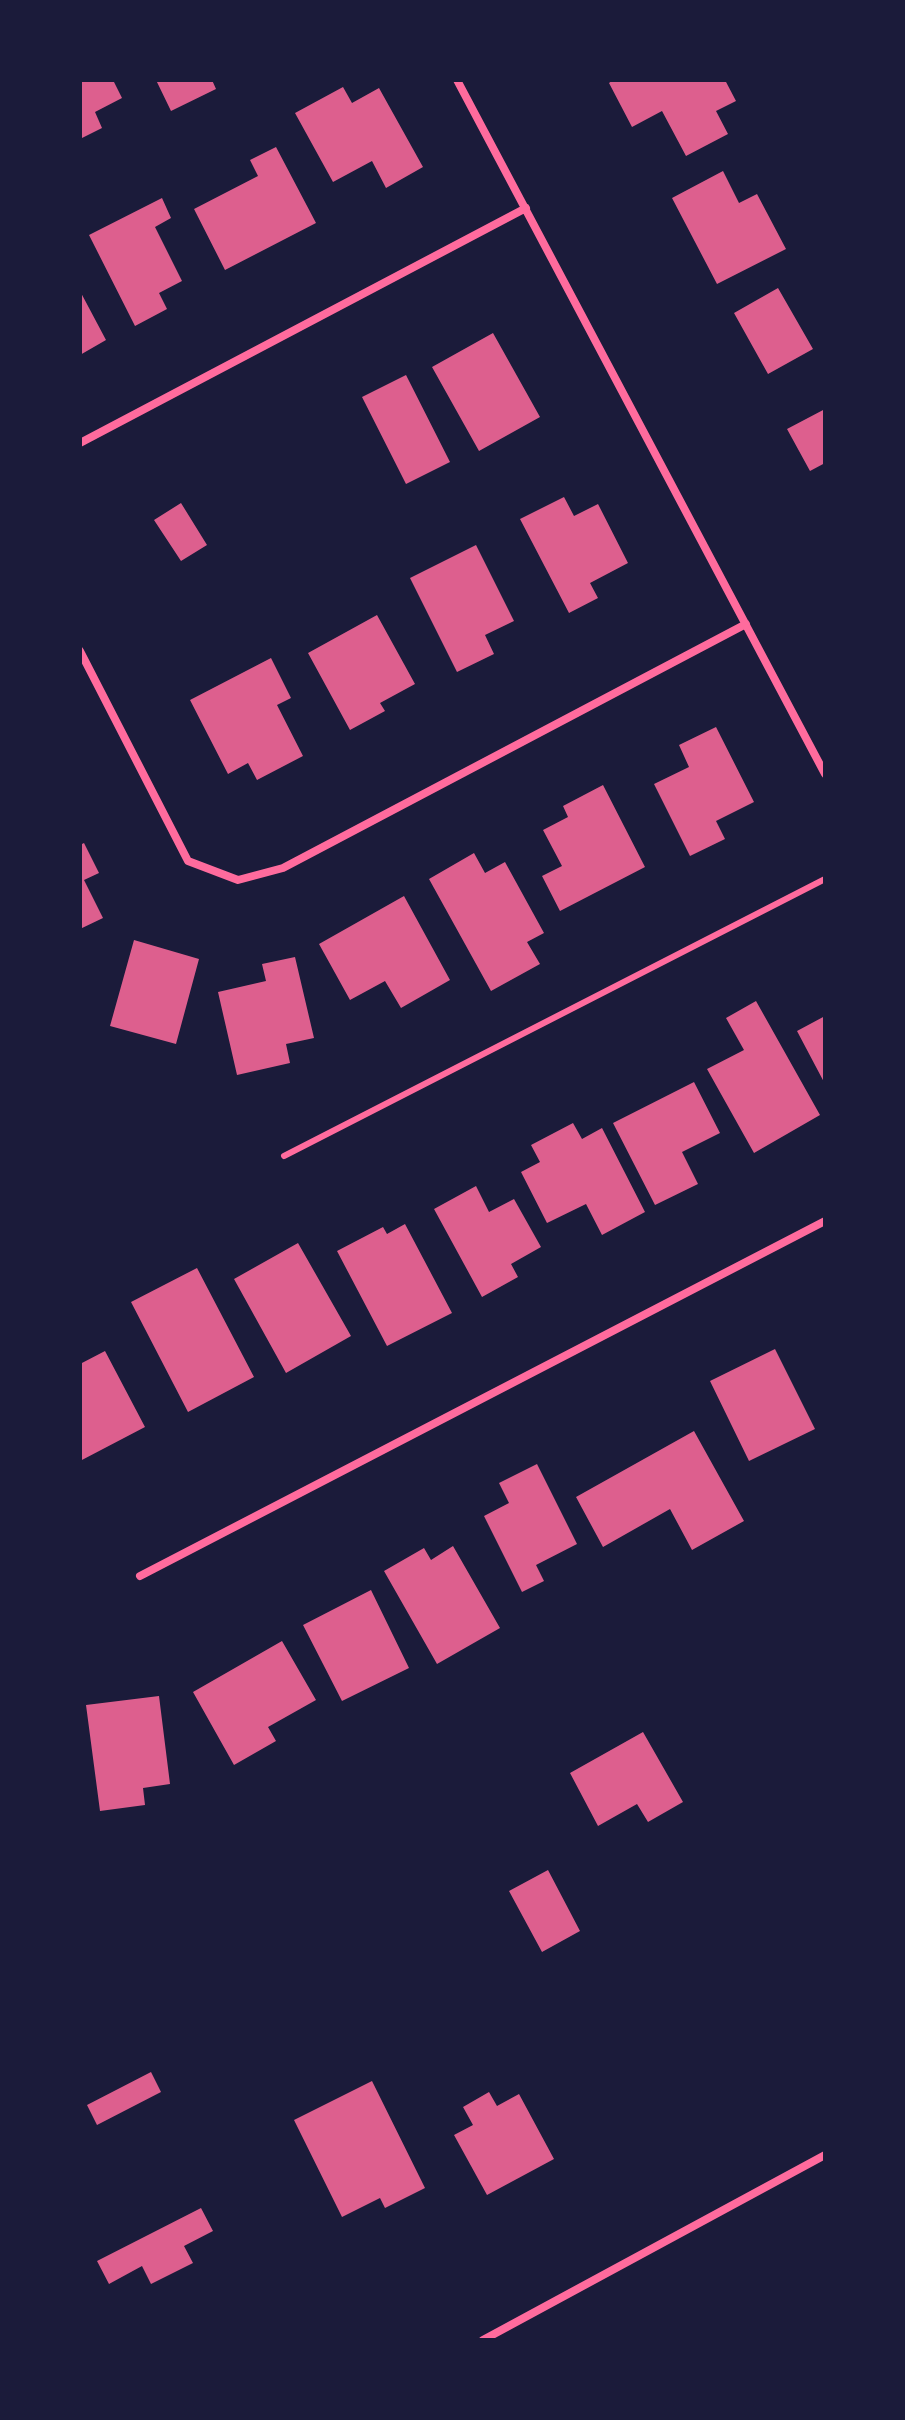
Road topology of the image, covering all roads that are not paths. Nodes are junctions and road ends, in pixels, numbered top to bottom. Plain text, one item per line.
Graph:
1 (457, 80) edge
2 (526, 208) junction
3 (80, 443) edge
4 (746, 624) junction
5 (80, 651) edge
6 (825, 774) edge
7 (825, 879) edge
8 (284, 1156) dead end
9 (825, 1221) edge
10 (140, 1576) dead end
11 (825, 2155) edge
12 (483, 2340) edge

1 - 2 street
2 - 3 street
2 - 4 street
4 - 5 street
4 - 6 street
7 - 8 lane
9 - 10 street
11 - 12 street

